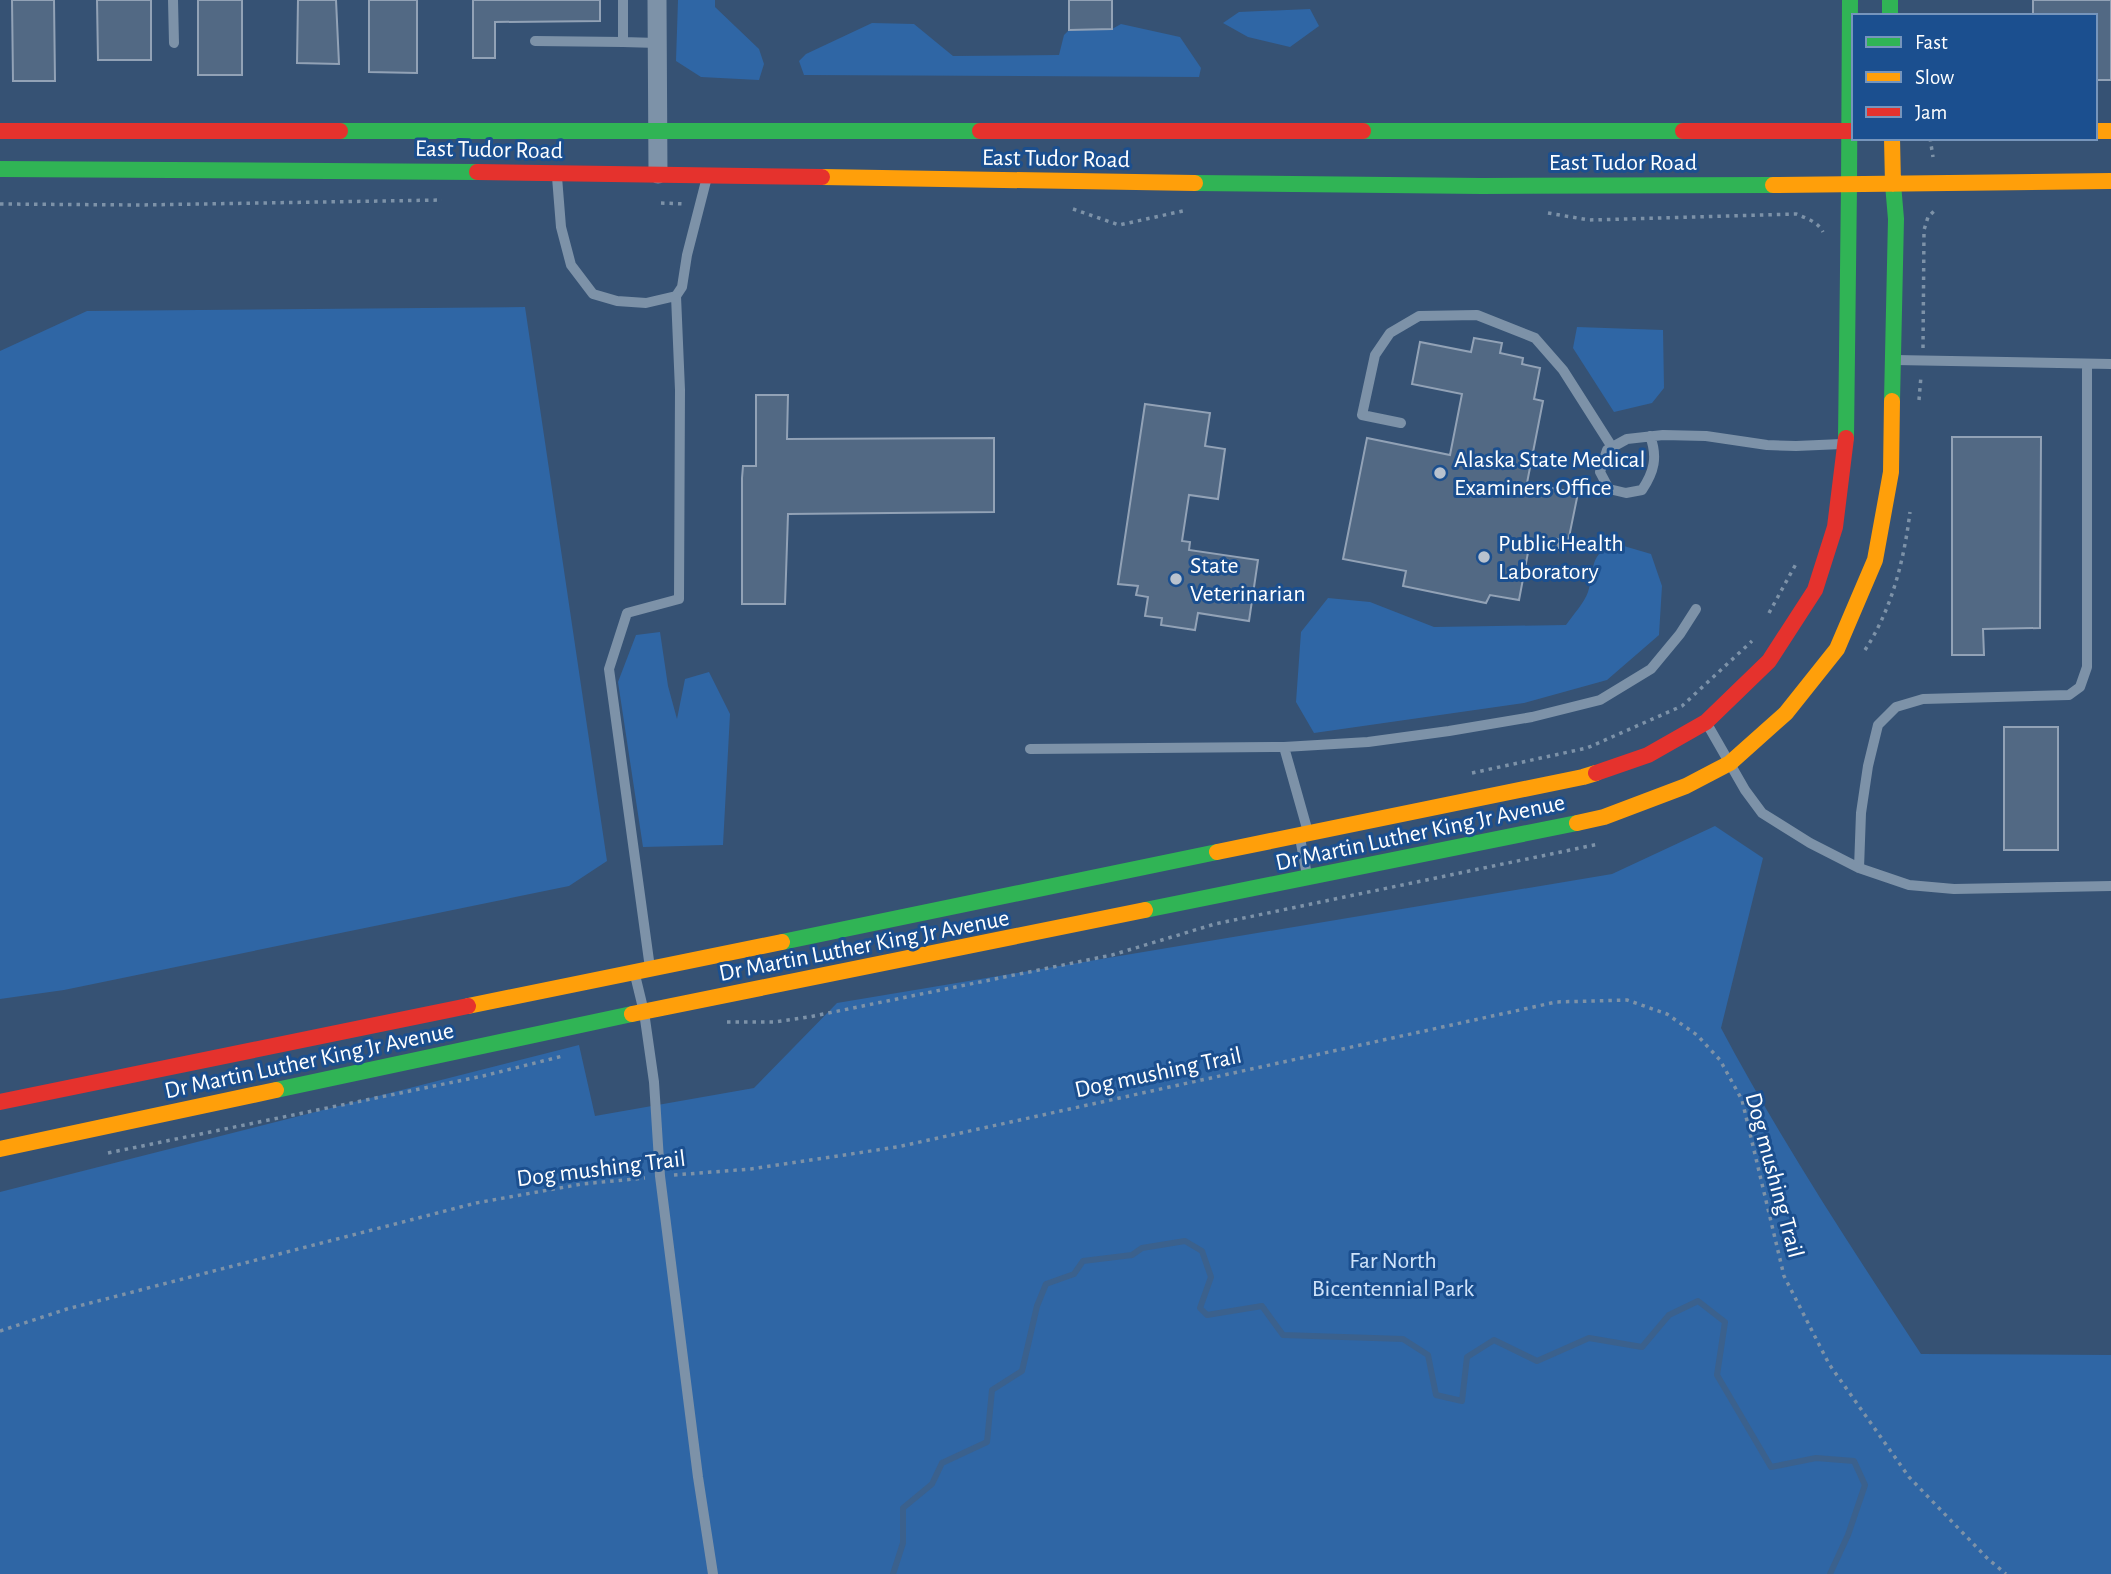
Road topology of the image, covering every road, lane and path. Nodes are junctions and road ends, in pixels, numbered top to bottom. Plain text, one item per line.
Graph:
1 (173, 0) edge
2 (623, 0) edge
3 (657, 0) edge
4 (1850, 0) edge
5 (535, 41) dead end
6 (623, 42) junction
7 (174, 43) dead end
8 (657, 43) junction
9 (0, 131) edge
10 (1851, 131) edge
11 (658, 132) junction
12 (1892, 140) edge
13 (0, 169) edge
14 (557, 173) junction
15 (659, 174) junction
16 (707, 175) junction
17 (2111, 181) edge
18 (1893, 184) junction
19 (1849, 186) junction
20 (1810, 220) dead end
21 (1826, 242) dead end
22 (676, 296) junction
23 (1892, 360) junction
24 (2087, 364) junction
25 (2111, 364) edge
26 (1401, 423) dead end
27 (1650, 436) junction
28 (1846, 444) junction
29 (1612, 447) junction
30 (1798, 559) dead end
31 (1696, 609) dead end
32 (1768, 614) dead end
33 (1756, 636) dead end
34 (1706, 722) junction
35 (1284, 747) junction
36 (1030, 749) dead end
37 (1730, 764) junction
38 (1465, 775) dead end
39 (1304, 834) junction
40 (1859, 868) junction
41 (1308, 878) junction
42 (2111, 886) edge
43 (642, 970) junction
44 (644, 1012) junction
45 (0, 1102) edge
46 (0, 1149) edge
47 (660, 1176) junction
48 (0, 1331) edge
49 (713, 1574) edge
50 (2006, 1574) edge

1 - 7 lane
2 - 6 lane
3 - 8 street
4 - 10 street, Dr Martin Luther King Jr Avenue
5 - 6 lane
6 - 8 lane
8 - 11 street
9 - 11 street, East Tudor Road
10 - 11 street, East Tudor Road
10 - 19 street, Dr Martin Luther King Jr Avenue
11 - 15 street
12 - 18 street, Dr Martin Luther King Jr Avenue
13 - 14 street, East Tudor Road
14 - 15 street, East Tudor Road
14 - 22 lane
15 - 16 street, East Tudor Road
16 - 19 street, East Tudor Road
16 - 22 lane
17 - 18 street, East Tudor Road
18 - 19 street, East Tudor Road
18 - 23 street, Dr Martin Luther King Jr Avenue
19 - 28 street, Dr Martin Luther King Jr Avenue
20 - 21 path
22 - 43 lane
23 - 24 lane
23 - 37 street, Dr Martin Luther King Jr Avenue
24 - 25 lane
24 - 40 lane
26 - 29 lane
27 - 28 lane
27 - 29 lane
27 - 29 lane
28 - 34 street, Dr Martin Luther King Jr Avenue
30 - 32 path
31 - 35 lane
33 - 38 path
34 - 37 lane
34 - 39 street, Dr Martin Luther King Jr Avenue
35 - 36 lane
35 - 39 lane
37 - 40 lane
37 - 41 street, Dr Martin Luther King Jr Avenue
39 - 41 lane
39 - 43 street, Dr Martin Luther King Jr Avenue
40 - 42 lane
41 - 44 street, Dr Martin Luther King Jr Avenue
43 - 44 lane
43 - 45 street, Dr Martin Luther King Jr Avenue
44 - 46 street, Dr Martin Luther King Jr Avenue
44 - 47 lane
47 - 48 path, Dog mushing Trail
47 - 49 lane
47 - 50 path, Dog mushing Trail

